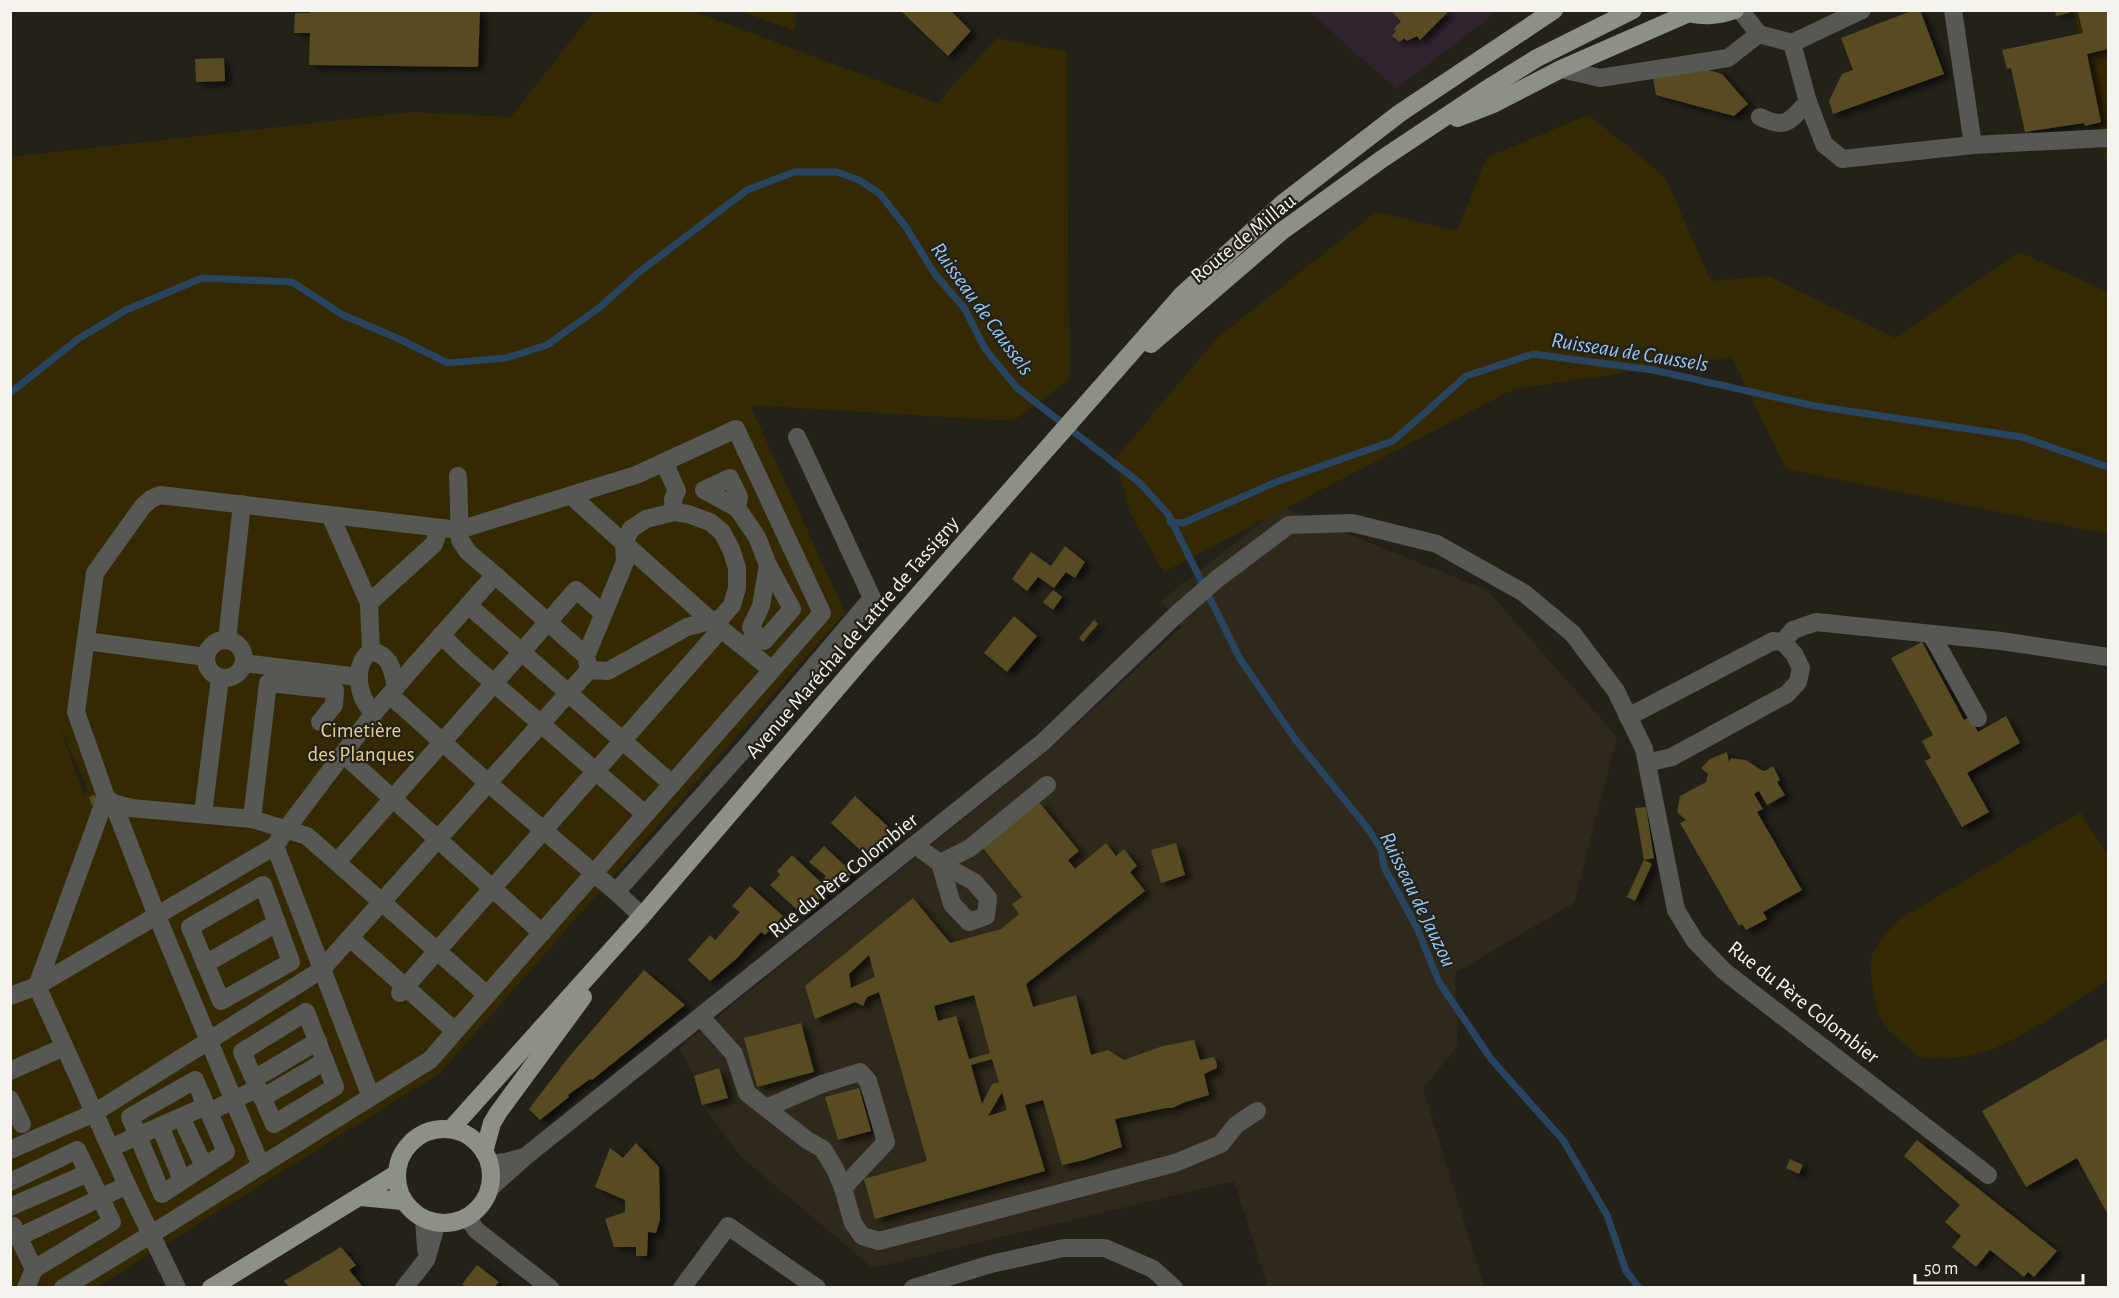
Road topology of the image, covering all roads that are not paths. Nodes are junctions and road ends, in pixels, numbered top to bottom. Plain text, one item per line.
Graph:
1 (1554, 10) edge
2 (1633, 10) edge
3 (1735, 10) edge
4 (1740, 10) edge
5 (1862, 10) edge
6 (1953, 10) edge
7 (1687, 12) edge
8 (1759, 34) junction
9 (1792, 43) junction
10 (1562, 69) junction
11 (1808, 102) junction
12 (1760, 117) dead end
13 (1424, 130) junction
14 (2109, 138) edge
15 (1973, 145) junction
16 (1098, 390) junction
17 (796, 437) dead end
18 (664, 462) junction
19 (458, 476) dead end
20 (574, 494) junction
21 (242, 504) junction
22 (674, 512) junction
23 (330, 515) junction
24 (710, 522) junction
25 (781, 525) junction
26 (439, 529) junction
27 (459, 530) junction
28 (757, 537) junction
29 (624, 542) junction
30 (731, 549) junction
31 (768, 565) junction
32 (495, 574) junction
33 (369, 603) junction
34 (468, 605) junction
35 (603, 613) junction
36 (548, 622) junction
37 (716, 625) junction
38 (1931, 634) junction
39 (441, 635) junction
40 (227, 640) junction
41 (86, 641) junction
42 (750, 641) junction
43 (1783, 642) junction
44 (372, 651) junction
45 (522, 653) junction
46 (206, 657) junction
47 (2109, 657) edge
48 (244, 663) junction
49 (587, 663) junction
50 (772, 670) junction
51 (359, 677) junction
52 (220, 678) junction
53 (495, 684) junction
54 (393, 691) junction
55 (568, 693) junction
56 (374, 713) junction
57 (1628, 717) junction
58 (1978, 718) dead end
59 (320, 722) dead end
60 (541, 724) junction
61 (622, 741) junction
62 (442, 743) junction
63 (343, 754) junction
64 (1647, 763) junction
65 (595, 771) junction
66 (488, 783) junction
67 (672, 784) junction
68 (1047, 785) dead end
69 (393, 799) junction
70 (110, 800) junction
71 (203, 814) junction
72 (645, 814) junction
73 (252, 819) junction
74 (287, 828) junction
75 (543, 831) junction
76 (438, 839) junction
77 (917, 844) junction
78 (275, 846) junction
79 (337, 862) junction
80 (594, 874) junction
81 (493, 887) junction
82 (616, 892) junction
83 (382, 902) junction
84 (157, 915) junction
85 (642, 916) junction
86 (277, 923) junction
87 (542, 933) junction
88 (350, 938) junction
89 (437, 950) junction
90 (205, 964) junction
91 (321, 970) junction
92 (37, 986) junction
93 (403, 990) junction
94 (487, 995) junction
95 (10, 996) edge
96 (701, 1017) junction
97 (455, 1031) junction
98 (208, 1041) junction
99 (318, 1041) junction
100 (64, 1047) junction
101 (325, 1061) junction
102 (10, 1071) edge
103 (258, 1088) junction
104 (371, 1097) junction
105 (10, 1099) edge
106 (233, 1100) junction
107 (766, 1108) junction
108 (207, 1109) junction
109 (1257, 1111) dead end
110 (94, 1113) junction
111 (181, 1117) junction
112 (22, 1124) dead end
113 (160, 1126) junction
114 (451, 1129) junction
115 (137, 1137) junction
116 (110, 1148) junction
117 (10, 1150) edge
118 (526, 1156) junction
119 (487, 1158) junction
120 (204, 1166) junction
121 (261, 1166) junction
122 (88, 1173) junction
123 (396, 1174) junction
124 (1988, 1174) dead end
125 (182, 1180) junction
126 (10, 1182) edge
127 (127, 1185) junction
128 (843, 1188) junction
129 (489, 1189) junction
130 (100, 1197) junction
131 (360, 1197) junction
132 (403, 1201) junction
133 (10, 1207) edge
134 (467, 1217) junction
135 (431, 1221) junction
136 (13, 1227) edge
137 (150, 1235) junction
138 (34, 1269) junction
139 (26, 1287) edge
140 (63, 1287) edge
141 (177, 1287) edge
142 (211, 1287) edge
143 (404, 1287) edge
144 (550, 1287) edge
145 (682, 1287) edge
146 (817, 1287) edge
147 (913, 1287) edge
148 (1174, 1287) edge

1 - 16 main road
2 - 13 main road, Route de Millau
3 - 7 main road
4 - 8 street
5 - 9 street
6 - 15 street
7 - 10 main road, Route de Millau
8 - 9 street
8 - 10 street
9 - 11 street
10 - 13 main road, Route de Millau
11 - 12 street
11 - 15 street
13 - 16 main road, Route de Millau
14 - 15 street
16 - 85 main road, Avenue Maréchal de Lattre de Tassigny
17 - 82 street
18 - 20 street
18 - 22 street
18 - 25 street
19 - 27 street
20 - 27 street
20 - 29 street
21 - 23 street
21 - 40 street
21 - 41 street
22 - 24 street
22 - 29 street
23 - 26 street
23 - 33 street
24 - 28 street
24 - 30 street
25 - 28 street
25 - 50 street
26 - 27 street
26 - 33 street
27 - 32 street
28 - 30 street
28 - 31 street
29 - 35 street
29 - 37 street
30 - 37 street
31 - 42 street
31 - 42 street
32 - 34 street
32 - 36 street
33 - 44 street
34 - 39 street
34 - 45 street
35 - 36 street
35 - 49 street
36 - 45 street
36 - 49 street
37 - 42 street
37 - 49 street
37 - 61 street
38 - 43 street
38 - 47 street
38 - 58 street
39 - 53 street
39 - 54 street
40 - 46 street
40 - 48 street
41 - 46 street
41 - 70 street
42 - 50 street
43 - 57 street
43 - 64 street
44 - 51 street
44 - 54 street
45 - 53 street
45 - 55 street
46 - 52 street
48 - 51 street
48 - 52 street
49 - 55 street
50 - 67 street
51 - 56 street
52 - 71 street
53 - 60 street
53 - 62 street
54 - 56 street
54 - 62 street
55 - 60 street
55 - 61 street
56 - 63 street
57 - 64 street, Rue du Père Colombier
57 - 77 street, Rue du Père Colombier
59 - 73 street
60 - 65 street
60 - 66 street
61 - 65 street
61 - 67 street
62 - 66 street
62 - 69 street
63 - 69 street
63 - 74 street
64 - 124 street, Rue du Père Colombier
65 - 72 street
65 - 75 street
66 - 75 street
66 - 76 street
67 - 72 street
68 - 77 street
69 - 76 street
69 - 79 street
70 - 71 street
70 - 84 street
70 - 92 street
71 - 73 street
72 - 80 street
73 - 74 street
74 - 78 street
74 - 79 street
75 - 80 street
75 - 81 street
76 - 81 street
76 - 83 street
77 - 96 street, Rue du Père Colombier
78 - 84 street
78 - 91 street
79 - 83 street
80 - 82 street
80 - 87 street
81 - 87 street
81 - 89 street
82 - 85 street
83 - 88 street
83 - 89 street
84 - 92 street
84 - 98 street
85 - 114 main road, Avenue Maréchal de Lattre de Tassigny
85 - 119 main road, Avenue Maréchal de Lattre de Tassigny
86 - 90 street
86 - 90 street
86 - 90 street
87 - 94 street
88 - 91 street
88 - 93 street
89 - 93 street
89 - 94 street
91 - 98 street
91 - 104 street
92 - 95 street
92 - 100 street
93 - 97 street
94 - 97 street
96 - 107 street
96 - 118 street, Rue du Père Colombier
97 - 104 street
98 - 106 street
98 - 110 street
99 - 101 street
99 - 103 street
99 - 103 street
100 - 102 street
100 - 110 street
101 - 103 street
101 - 103 street
103 - 106 street
104 - 121 street
105 - 112 street
106 - 108 street
106 - 121 street
107 - 128 street
107 - 128 street
108 - 111 street
108 - 115 street
108 - 120 street
109 - 128 street
110 - 116 street
110 - 117 street
111 - 113 street
111 - 120 street
113 - 115 street
113 - 125 street
114 - 119 main road
114 - 123 main road
115 - 116 street
115 - 125 street
116 - 127 street
118 - 119 street, Rue du Père Colombier
118 - 129 street, Rue du Père Colombier
119 - 129 main road
120 - 125 street
121 - 137 street
122 - 126 street
122 - 130 street
122 - 133 street
123 - 131 main road
123 - 132 main road
127 - 130 street
127 - 137 street
129 - 134 main road
130 - 136 street
130 - 138 street
131 - 132 main road
131 - 142 main road
132 - 135 main road
134 - 135 main road
134 - 144 street
135 - 143 street
136 - 138 street
137 - 140 street
137 - 141 street
138 - 139 street
145 - 146 street
147 - 148 street

